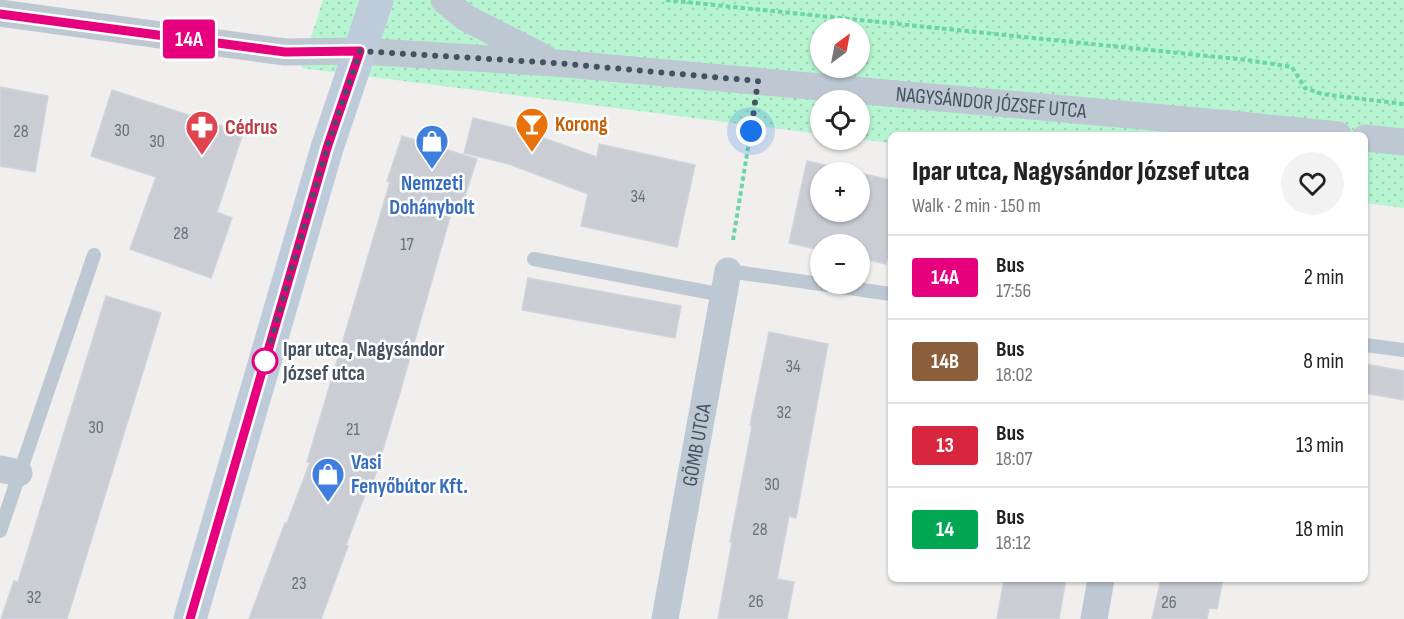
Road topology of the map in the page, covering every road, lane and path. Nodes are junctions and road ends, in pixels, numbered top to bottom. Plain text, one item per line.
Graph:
1 (377, 0) edge
2 (444, 0) edge
3 (666, 0) edge
4 (0, 14) edge
5 (360, 51) junction
6 (555, 63) junction
7 (758, 81) junction
8 (1404, 104) edge
9 (1309, 132) edge
10 (1368, 138) edge
11 (1404, 142) edge
12 (94, 255) dead end
13 (534, 259) dead end
14 (725, 283) junction
15 (888, 294) edge
16 (1368, 345) edge
17 (1404, 350) edge
18 (10, 471) edge
19 (0, 531) edge
20 (1100, 582) edge
21 (190, 619) edge
22 (665, 619) edge
23 (1094, 619) edge

1 - 5 street
2 - 6 street
3 - 8 path
4 - 5 street, NAGYSÁNDOR JÓZSEF UTCA
5 - 6 street, NAGYSÁNDOR JÓZSEF UTCA
5 - 21 street
6 - 7 street, NAGYSÁNDOR JÓZSEF UTCA
7 - 9 street, NAGYSÁNDOR JÓZSEF UTCA
7 - 14 path
10 - 11 street
12 - 18 lane
13 - 14 lane
14 - 15 lane
14 - 22 street, GÖMB UTCA
16 - 17 lane
18 - 19 lane
20 - 23 street

